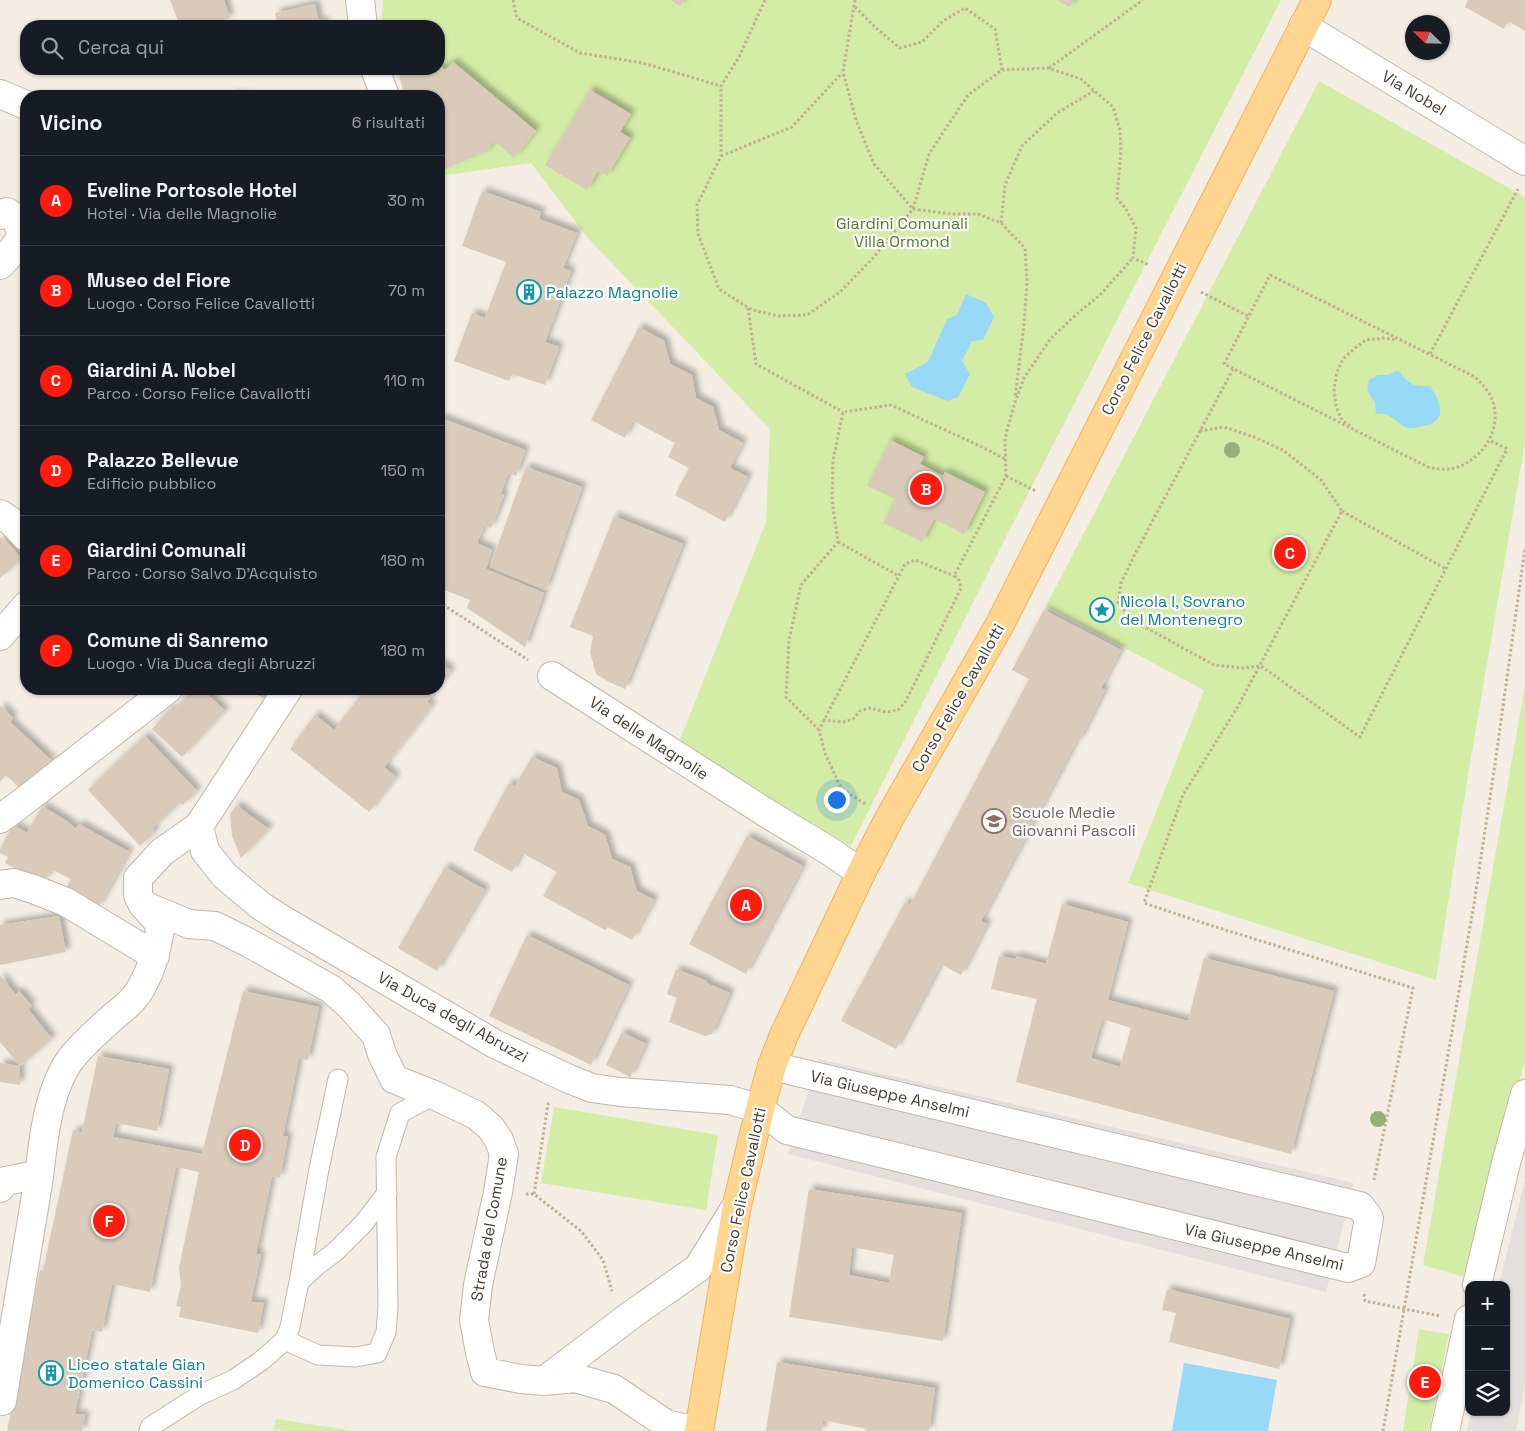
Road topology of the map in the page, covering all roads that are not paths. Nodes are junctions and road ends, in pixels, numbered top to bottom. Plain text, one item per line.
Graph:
1 (360, 0) edge
2 (1317, 0) edge
3 (362, 20) edge
4 (1303, 26) junction
5 (377, 75) edge
6 (383, 90) edge
7 (0, 94) edge
8 (20, 102) edge
9 (1523, 172) edge
10 (0, 215) edge
11 (20, 230) edge
12 (20, 239) edge
13 (0, 265) edge
14 (0, 514) edge
15 (20, 531) edge
16 (20, 613) edge
17 (0, 636) edge
18 (552, 676) road end
19 (160, 695) edge
20 (284, 695) edge
21 (0, 819) edge
22 (199, 826) junction
23 (861, 873) junction
24 (0, 885) edge
25 (143, 905) junction
26 (155, 956) junction
27 (772, 1066) junction
28 (338, 1079) dead end
29 (1525, 1094) edge
30 (434, 1095) junction
31 (760, 1109) junction
32 (39, 1177) junction
33 (0, 1188) edge
34 (387, 1192) junction
35 (737, 1205) junction
36 (1478, 1281) edge
37 (299, 1282) junction
38 (1467, 1326) edge
39 (284, 1340) junction
40 (544, 1381) junction
41 (2, 1401) dead end
42 (149, 1431) edge
43 (697, 1431) edge
44 (1445, 1431) edge

1 - 3 street
2 - 4 main road, Corso Felice Cavallotti
4 - 9 street, Via Nobel
4 - 23 main road, Corso Felice Cavallotti
5 - 6 street
7 - 8 street
10 - 11 street
12 - 13 street
14 - 15 street
16 - 17 street
18 - 23 street, Via delle Magnolie
19 - 21 street
20 - 22 street
22 - 25 street
22 - 31 street, Via Duca degli Abruzzi
23 - 27 main road, Corso Felice Cavallotti
24 - 26 street
25 - 26 street
25 - 30 street, Strada del Comune
26 - 32 street
27 - 31 main road, Corso Felice Cavallotti
27 - 31 street, Via Giuseppe Anselmi
28 - 37 lane
29 - 36 street
30 - 34 lane
30 - 40 street, Strada del Comune
31 - 35 main road, Corso Felice Cavallotti
32 - 33 street
32 - 41 street
34 - 37 lane
34 - 39 lane
35 - 40 street
35 - 43 main road, Corso Felice Cavallotti
37 - 39 lane
38 - 44 street
39 - 42 lane
40 - 43 street, Strada del Comune

